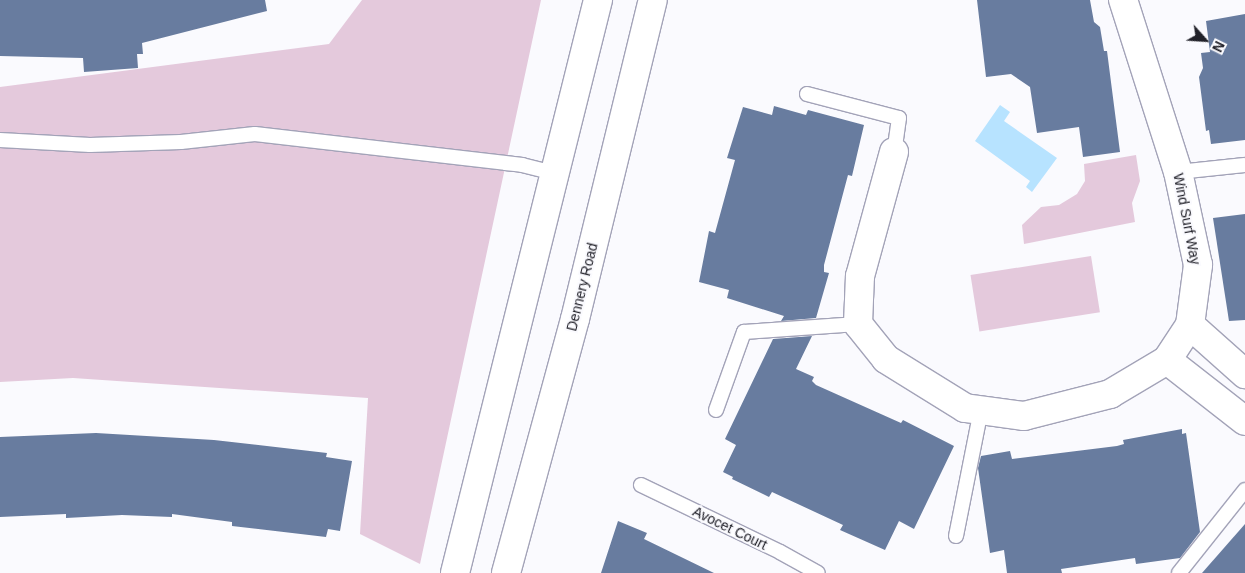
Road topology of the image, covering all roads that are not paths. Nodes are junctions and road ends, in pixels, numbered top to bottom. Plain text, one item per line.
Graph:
1 (598, 0) edge
2 (653, 0) edge
3 (1123, 0) edge
4 (808, 94) dead end
5 (0, 140) edge
6 (894, 152) joint
7 (1245, 165) edge
8 (1178, 172) junction
9 (555, 173) junction
10 (858, 324) junction
11 (1190, 326) junction
12 (1166, 360) junction
13 (1245, 374) edge
14 (716, 410) dead end
15 (981, 410) junction
16 (1245, 421) edge
17 (641, 485) dead end
18 (1245, 490) edge
19 (956, 536) dead end
20 (456, 573) edge
21 (506, 573) edge
22 (818, 573) edge
23 (1180, 573) edge

1 - 9 street
2 - 21 street, Dennery Road
3 - 8 street, Wind Surf Way
4 - 6 lane
5 - 9 lane
6 - 10 street
7 - 8 lane
8 - 11 street, Wind Surf Way
9 - 20 street
10 - 14 lane
10 - 15 street, Wind Surf Way
11 - 12 street, Wind Surf Way
11 - 13 street
12 - 15 street, Wind Surf Way
12 - 16 street
15 - 19 lane
17 - 22 lane, Avocet Court
18 - 23 lane

